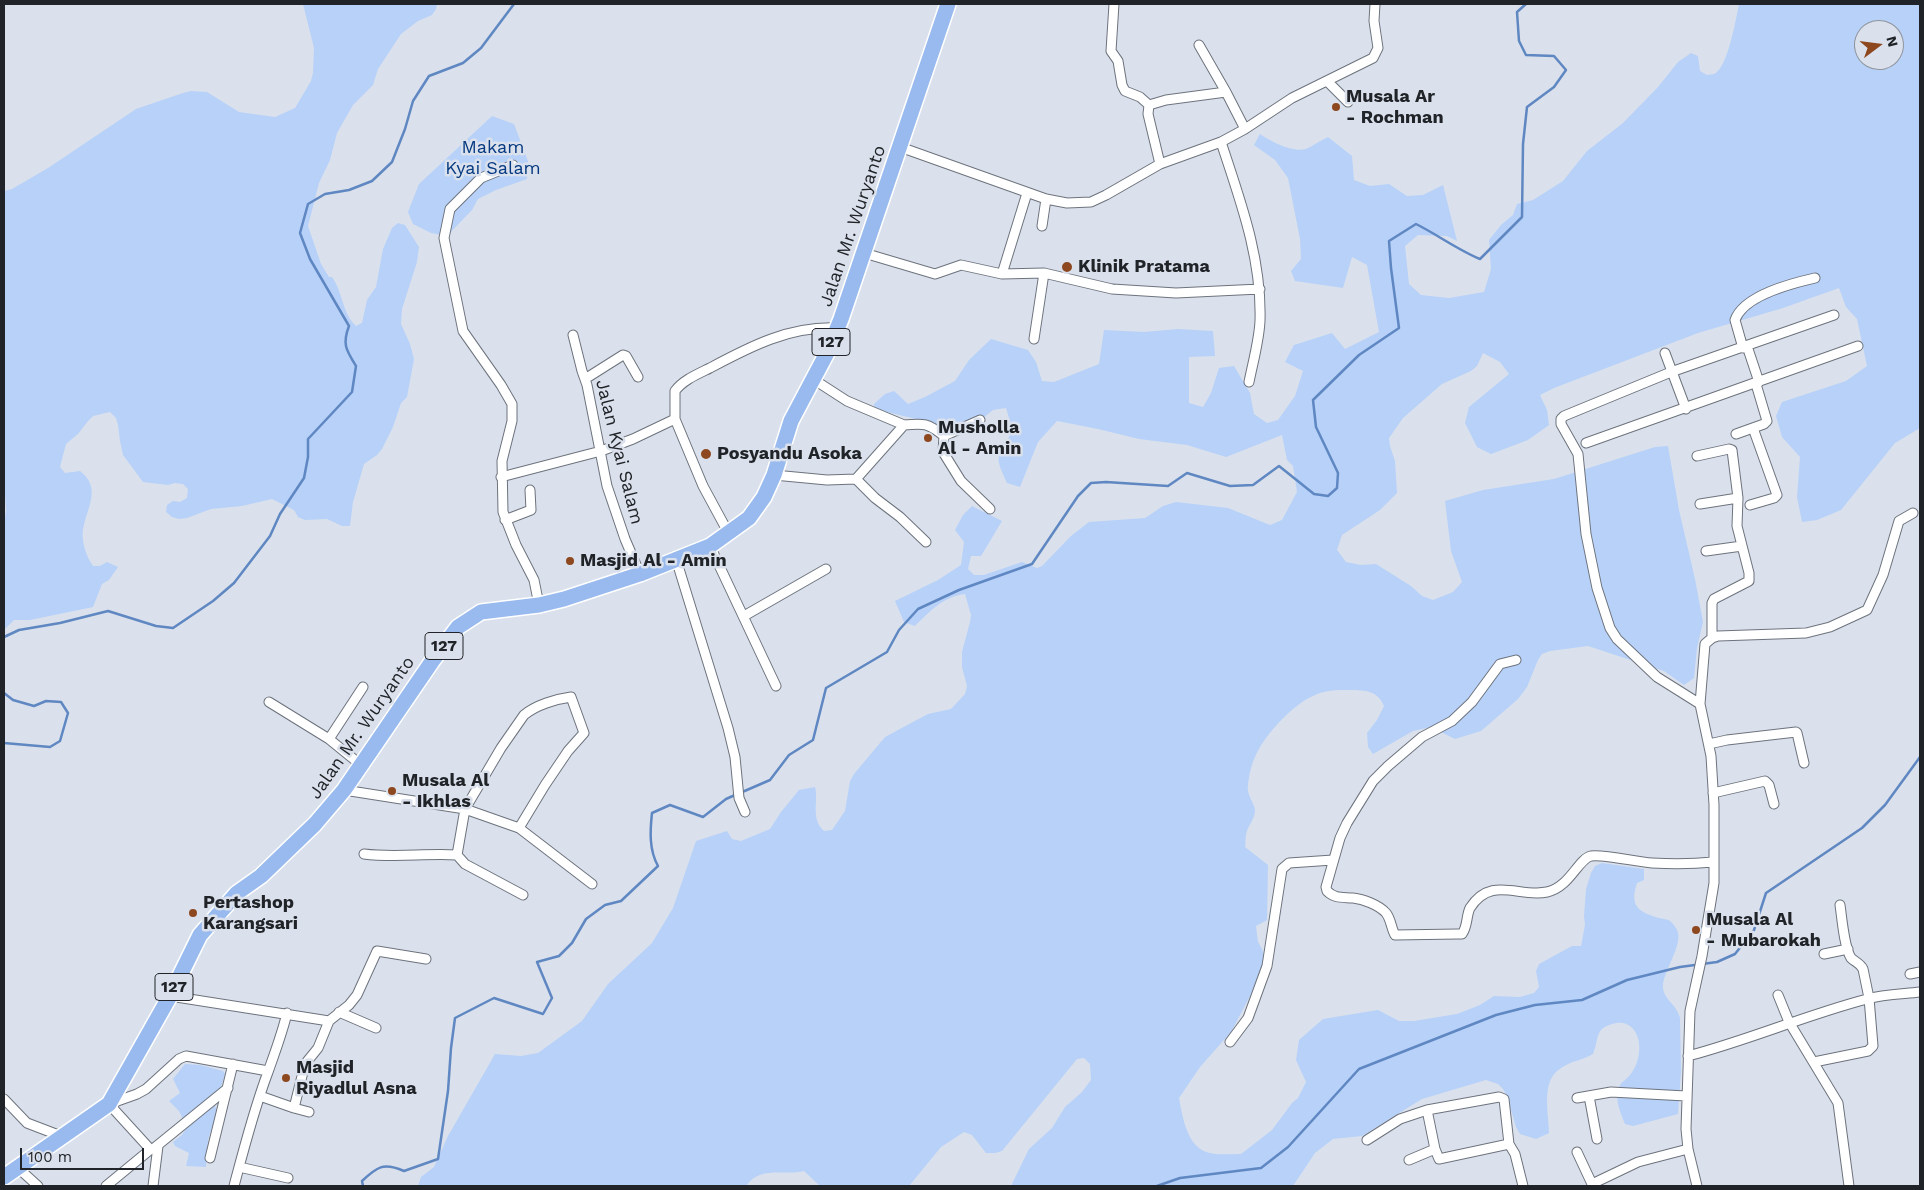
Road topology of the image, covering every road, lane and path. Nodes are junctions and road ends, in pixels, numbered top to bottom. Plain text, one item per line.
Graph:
1 (948, 4) edge
2 (1114, 4) edge
3 (1375, 4) edge
4 (1199, 45) dead end
5 (1328, 82) junction
6 (1226, 92) junction
7 (1348, 102) dead end
8 (1149, 105) junction
9 (1245, 129) junction
10 (1221, 142) junction
11 (900, 147) junction
12 (1160, 164) junction
13 (513, 165) dead end
14 (1027, 193) junction
15 (1046, 199) junction
16 (1042, 226) dead end
17 (864, 253) junction
18 (1044, 273) junction
19 (1002, 274) junction
20 (1815, 278) dead end
21 (1260, 289) junction
22 (1834, 315) dead end
23 (837, 328) junction
24 (573, 335) dead end
25 (1034, 339) dead end
26 (1858, 346) dead end
27 (1745, 347) junction
28 (1665, 353) dead end
29 (1671, 372) junction
30 (638, 377) dead end
31 (585, 379) junction
32 (813, 379) junction
33 (1249, 382) dead end
34 (1758, 383) junction
35 (1686, 409) junction
36 (675, 419) junction
37 (980, 420) dead end
38 (904, 425) junction
39 (1753, 428) junction
40 (1736, 434) dead end
41 (944, 436) junction
42 (1586, 443) dead end
43 (602, 451) junction
44 (1697, 456) dead end
45 (774, 475) junction
46 (501, 476) junction
47 (856, 478) junction
48 (530, 490) dead end
49 (1738, 498) junction
50 (1700, 504) dead end
51 (1750, 505) dead end
52 (990, 509) dead end
53 (1913, 513) dead end
54 (505, 520) junction
55 (729, 534) junction
56 (926, 542) dead end
57 (710, 546) junction
58 (1742, 546) junction
59 (1706, 551) dead end
60 (676, 559) junction
61 (826, 569) dead end
62 (640, 574) junction
63 (540, 605) junction
64 (744, 616) junction
65 (1712, 638) junction
66 (1516, 660) dead end
67 (776, 686) dead end
68 (363, 687) dead end
69 (269, 702) dead end
70 (1700, 704) junction
71 (329, 739) junction
72 (1709, 744) junction
73 (1804, 763) dead end
74 (361, 765) junction
75 (344, 790) junction
76 (1713, 793) junction
77 (1774, 804) dead end
78 (465, 809) junction
79 (745, 812) dead end
80 (519, 828) junction
81 (364, 854) dead end
82 (456, 855) junction
83 (1333, 860) junction
84 (1713, 862) junction
85 (592, 884) dead end
86 (523, 895) dead end
87 (1840, 905) dead end
88 (1848, 949) junction
89 (1824, 954) dead end
90 (426, 959) dead end
91 (1920, 972) edge
92 (1910, 974) dead end
93 (1920, 992) edge
94 (1778, 995) dead end
95 (170, 996) junction
96 (1869, 998) junction
97 (339, 1012) junction
98 (287, 1013) junction
99 (329, 1021) junction
100 (1789, 1022) junction
101 (376, 1028) dead end
102 (1230, 1042) dead end
103 (1688, 1056) junction
104 (1814, 1062) junction
105 (233, 1064) junction
106 (268, 1071) junction
107 (228, 1088) junction
108 (260, 1096) junction
109 (1589, 1096) junction
110 (1686, 1096) junction
111 (1577, 1098) dead end
112 (4, 1099) edge
113 (109, 1104) junction
114 (294, 1108) junction
115 (1427, 1110) junction
116 (309, 1112) dead end
117 (62, 1136) junction
118 (1597, 1139) dead end
119 (1366, 1140) dead end
120 (1509, 1144) junction
121 (155, 1148) junction
122 (1435, 1149) junction
123 (1688, 1149) junction
124 (1577, 1152) dead end
125 (210, 1158) dead end
126 (1409, 1160) dead end
127 (17, 1167) junction
128 (239, 1167) junction
129 (4, 1177) edge
130 (288, 1178) dead end
131 (1592, 1185) edge
132 (38, 1186) edge
133 (106, 1186) edge
134 (153, 1186) edge
135 (234, 1186) edge
136 (1523, 1186) edge
137 (1697, 1186) edge
138 (1849, 1186) edge

1 - 11 main road, Jalan Mr. Wuryanto / 127
2 - 8 street
3 - 5 street
4 - 6 street
5 - 7 street
5 - 9 street
6 - 8 street
6 - 9 street
8 - 12 street
9 - 10 street
10 - 12 street
10 - 21 street
11 - 14 street
11 - 17 main road, Jalan Mr. Wuryanto / 127
12 - 15 street
13 - 46 street
14 - 15 street
14 - 19 street
15 - 16 street
17 - 19 street
17 - 23 main road, Jalan Mr. Wuryanto / 127
18 - 19 street
18 - 21 street
18 - 25 street
20 - 27 street
21 - 33 street
22 - 27 street
23 - 32 main road, Jalan Mr. Wuryanto / 127
23 - 36 street
24 - 31 street, Jalan Kyai Salam
26 - 34 street
27 - 29 street
27 - 34 street
28 - 29 street
29 - 35 street
29 - 70 street
30 - 31 street
31 - 43 street, Jalan Kyai Salam
32 - 38 street
32 - 45 main road, Jalan Mr. Wuryanto / 127
34 - 35 street
34 - 39 street
35 - 42 street
36 - 43 street
36 - 55 street
37 - 41 street
38 - 41 street
38 - 47 street
39 - 40 street
39 - 51 street
41 - 52 street
43 - 46 street
43 - 62 street, Jalan Kyai Salam
44 - 49 street
45 - 47 street
45 - 55 main road, Jalan Mr. Wuryanto / 127
46 - 54 street
47 - 56 street
48 - 54 street
49 - 50 street
49 - 58 street
53 - 65 street
54 - 63 street
55 - 57 main road, Jalan Mr. Wuryanto / 127
57 - 60 main road, Jalan Mr. Wuryanto / 127
57 - 64 street
58 - 59 street
58 - 65 street
60 - 62 main road, Jalan Mr. Wuryanto / 127
60 - 79 street
61 - 64 street
62 - 63 main road, Jalan Mr. Wuryanto / 127
63 - 74 main road, Jalan Mr. Wuryanto / 127
64 - 67 street
65 - 70 street
66 - 83 street
68 - 71 street
69 - 71 street
70 - 72 street
71 - 74 street
72 - 73 street
72 - 76 street
74 - 75 main road, Jalan Mr. Wuryanto / 127
75 - 78 street
75 - 95 main road, Jalan Mr. Wuryanto / 127
76 - 77 street
76 - 84 street
78 - 80 street
78 - 80 street
78 - 82 street
80 - 85 street
81 - 82 street
82 - 86 street
83 - 84 street
83 - 102 street
84 - 103 street
87 - 88 street
88 - 89 street
88 - 96 street
90 - 97 street
91 - 92 street
93 - 96 street
94 - 100 street
95 - 98 street
95 - 113 main road, Jalan Mr. Wuryanto / 127
96 - 100 street
96 - 104 street
97 - 99 street
97 - 101 street
98 - 99 street
98 - 106 street
99 - 114 street
100 - 103 street
100 - 104 street
103 - 110 street
104 - 138 street
105 - 106 street
105 - 107 street
105 - 113 street
106 - 108 street
107 - 121 street
107 - 125 street
108 - 114 street
108 - 128 street
109 - 110 street
109 - 111 street
109 - 118 street
110 - 123 street
112 - 117 street
113 - 117 main road, Jalan Mr. Wuryanto / 127
113 - 121 street
114 - 116 street
115 - 119 street
115 - 120 street
115 - 122 street
117 - 127 main road, Jalan Mr. Wuryanto / 127
120 - 122 street
120 - 136 street
121 - 133 street
121 - 134 street
122 - 126 street
123 - 131 street
123 - 137 street
124 - 131 street
127 - 129 main road, Jalan Mr. Wuryanto / 127
127 - 132 street
128 - 130 street
128 - 135 street

